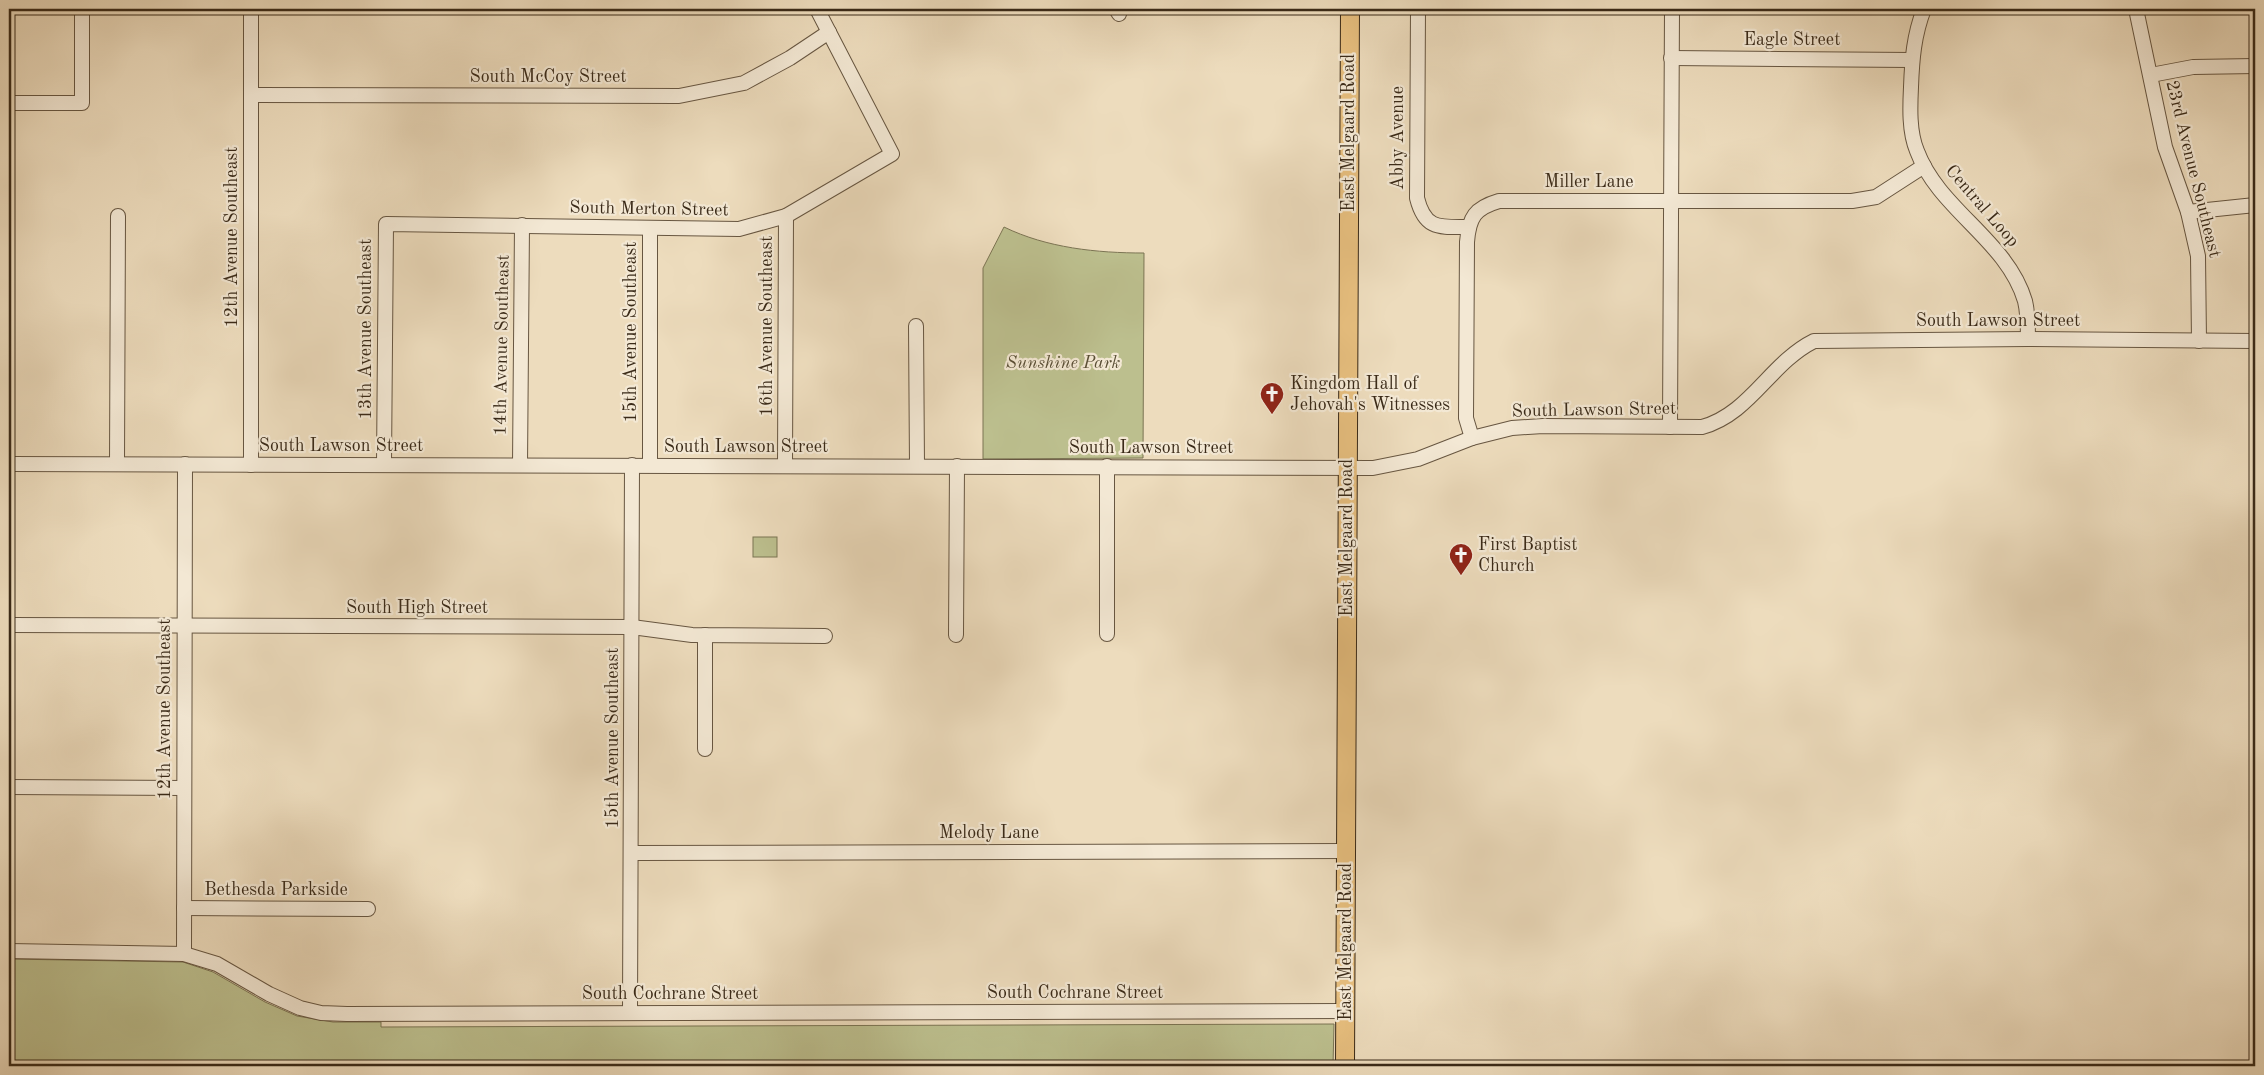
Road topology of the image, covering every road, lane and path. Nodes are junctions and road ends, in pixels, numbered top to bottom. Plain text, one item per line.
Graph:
1 (82, 9) edge
2 (252, 9) edge
3 (817, 9) edge
4 (1350, 9) edge
5 (1418, 9) edge
6 (1672, 9) edge
7 (1924, 9) edge
8 (2136, 9) edge
9 (829, 32) junction
10 (1671, 58) junction
11 (1912, 60) junction
12 (2255, 66) edge
13 (2151, 76) junction
14 (252, 96) junction
15 (9, 103) edge
16 (1924, 166) junction
17 (1671, 202) junction
18 (2255, 205) edge
19 (2188, 212) junction
20 (118, 216) dead end
21 (786, 216) junction
22 (386, 224) joint
23 (522, 226) junction
24 (1468, 227) junction
25 (650, 229) junction
26 (916, 326) dead end
27 (2028, 339) junction
28 (2199, 341) junction
29 (2255, 341) edge
30 (1670, 427) junction
31 (1472, 438) junction
32 (9, 464) edge
33 (117, 464) junction
34 (185, 464) junction
35 (384, 464) junction
36 (251, 465) junction
37 (520, 465) junction
38 (632, 465) junction
39 (650, 466) junction
40 (785, 466) junction
41 (917, 466) junction
42 (957, 466) junction
43 (1107, 466) junction
44 (1348, 467) junction
45 (9, 625) edge
46 (184, 626) junction
47 (632, 627) junction
48 (1107, 634) dead end
49 (705, 635) junction
50 (956, 635) dead end
51 (825, 636) dead end
52 (705, 749) dead end
53 (9, 787) edge
54 (184, 788) junction
55 (1346, 851) junction
56 (631, 853) junction
57 (184, 908) junction
58 (368, 909) dead end
59 (9, 951) edge
60 (184, 954) junction
61 (630, 1012) junction
62 (1345, 1012) junction
63 (1345, 1066) edge

1 - 15 street
2 - 14 street, 12th Avenue Southeast
3 - 9 street
4 - 44 main road, East Melgaard Road
5 - 24 street, Abby Avenue
6 - 10 street
7 - 11 street, Central Loop
8 - 13 street, 23rd Avenue Southeast
9 - 14 street, South McCoy Street
9 - 21 street, South Merton Street
10 - 11 street, Eagle Street
10 - 17 street
11 - 16 street, Central Loop
12 - 13 street
13 - 19 street, 23rd Avenue Southeast
14 - 36 street, 12th Avenue Southeast
16 - 17 street, Miller Lane
16 - 27 street, Central Loop
17 - 24 street, Miller Lane
17 - 30 street
18 - 19 street
19 - 28 street, 23rd Avenue Southeast
20 - 33 street
21 - 25 street, South Merton Street
21 - 40 street, 16th Avenue Southeast
22 - 23 street, South Merton Street
22 - 35 street, 13th Avenue Southeast
23 - 25 street, South Merton Street
23 - 37 street, 14th Avenue Southeast
24 - 31 street
25 - 39 street, 15th Avenue Southeast
26 - 41 street
27 - 28 street, South Lawson Street
27 - 30 street, South Lawson Street
28 - 29 street, South Lawson Street
30 - 31 street, South Lawson Street
31 - 44 street, South Lawson Street
32 - 33 street, South Lawson Street
33 - 34 street, South Lawson Street
34 - 36 street, South Lawson Street
34 - 46 street, 12th Avenue Southeast
35 - 36 street, South Lawson Street
35 - 37 street, South Lawson Street
37 - 38 street, South Lawson Street
38 - 39 street, South Lawson Street
38 - 47 street, 15th Avenue Southeast
39 - 40 street, South Lawson Street
40 - 41 street, South Lawson Street
41 - 42 street, South Lawson Street
42 - 43 street, South Lawson Street
42 - 50 street
43 - 44 street, South Lawson Street
43 - 48 street
44 - 55 main road, East Melgaard Road
45 - 46 street, South High Street
46 - 47 street, South High Street
46 - 54 street, 12th Avenue Southeast
47 - 49 street, South High Street
47 - 56 street, 15th Avenue Southeast
49 - 51 street, South High Street
49 - 52 street
53 - 54 street
54 - 57 street, 12th Avenue Southeast
55 - 56 street, Melody Lane
55 - 62 main road, East Melgaard Road
56 - 61 street, 15th Avenue Southeast
57 - 58 street, Bethesda Parkside
57 - 60 street, 12th Avenue Southeast
59 - 60 street, South Cochrane Street
60 - 61 street, South Cochrane Street
61 - 62 street, South Cochrane Street
62 - 63 main road, East Melgaard Road

